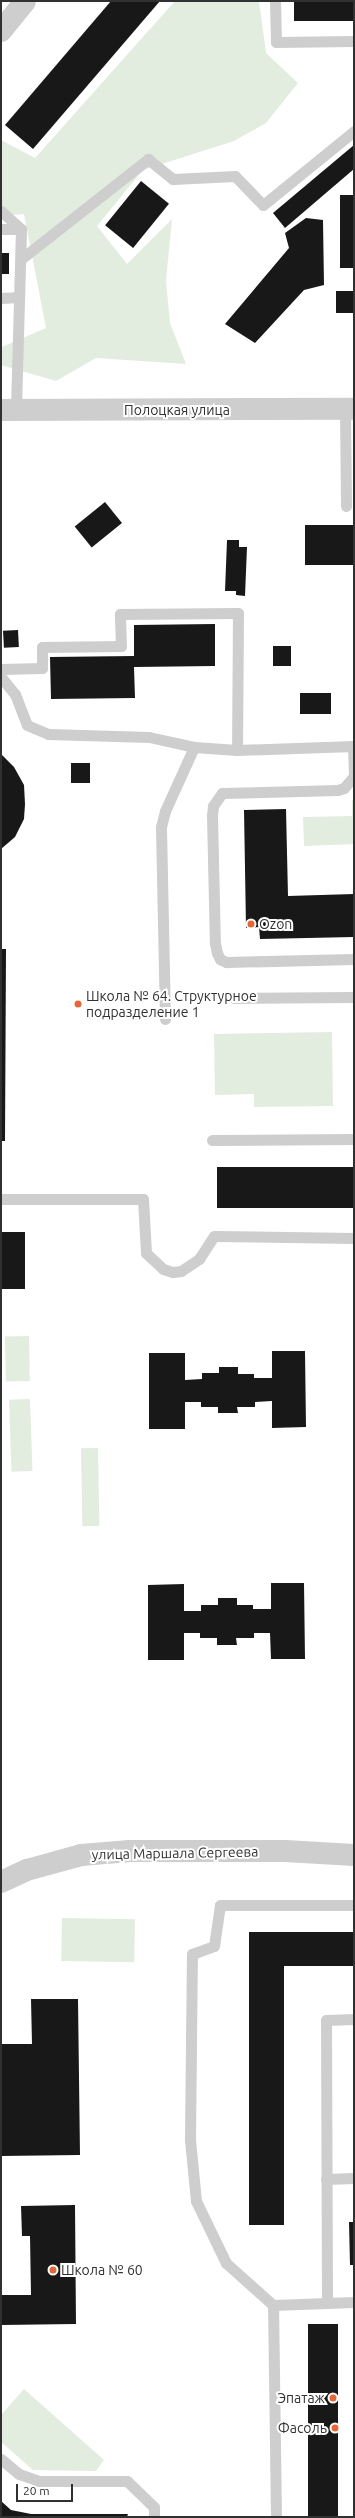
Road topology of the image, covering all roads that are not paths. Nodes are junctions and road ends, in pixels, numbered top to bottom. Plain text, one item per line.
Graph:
1 (25, 1) edge
2 (275, 1) edge
3 (1, 31) edge
4 (354, 41) edge
5 (354, 132) edge
6 (1, 211) edge
7 (1, 229) edge
8 (21, 229) junction
9 (22, 259) junction
10 (19, 297) junction
11 (1, 298) edge
12 (349, 409) edge
13 (9, 410) edge
14 (346, 506) dead end
15 (1, 669) edge
16 (1, 677) edge
17 (353, 746) edge
18 (194, 748) junction
19 (237, 750) junction
20 (354, 959) edge
21 (354, 997) edge
22 (234, 998) dead end
23 (165, 1019) dead end
24 (354, 1139) edge
25 (212, 1140) dead end
26 (1, 1199) edge
27 (354, 1238) edge
28 (354, 1854) edge
29 (1, 1882) edge
30 (354, 1905) edge
31 (354, 2020) edge
32 (354, 2178) edge
33 (326, 2179) junction
34 (354, 2302) edge
35 (327, 2303) junction
36 (273, 2304) junction
37 (1, 2459) edge
38 (154, 2517) edge
39 (276, 2517) edge

1 - 3 street
2 - 4 lane
5 - 9 lane
6 - 8 lane
7 - 8 lane
8 - 9 lane
9 - 10 lane
10 - 11 lane
10 - 13 lane
12 - 13 street, Полоцкая улица
12 - 14 lane
15 - 19 lane
16 - 18 lane
17 - 19 lane
17 - 20 lane
18 - 19 lane
18 - 23 lane
21 - 22 lane
24 - 25 lane
26 - 27 lane
28 - 29 street, улица Маршала Сергеева
30 - 36 lane
31 - 33 lane
32 - 33 lane
33 - 35 lane
34 - 35 lane
35 - 36 lane
36 - 39 lane
37 - 38 lane

